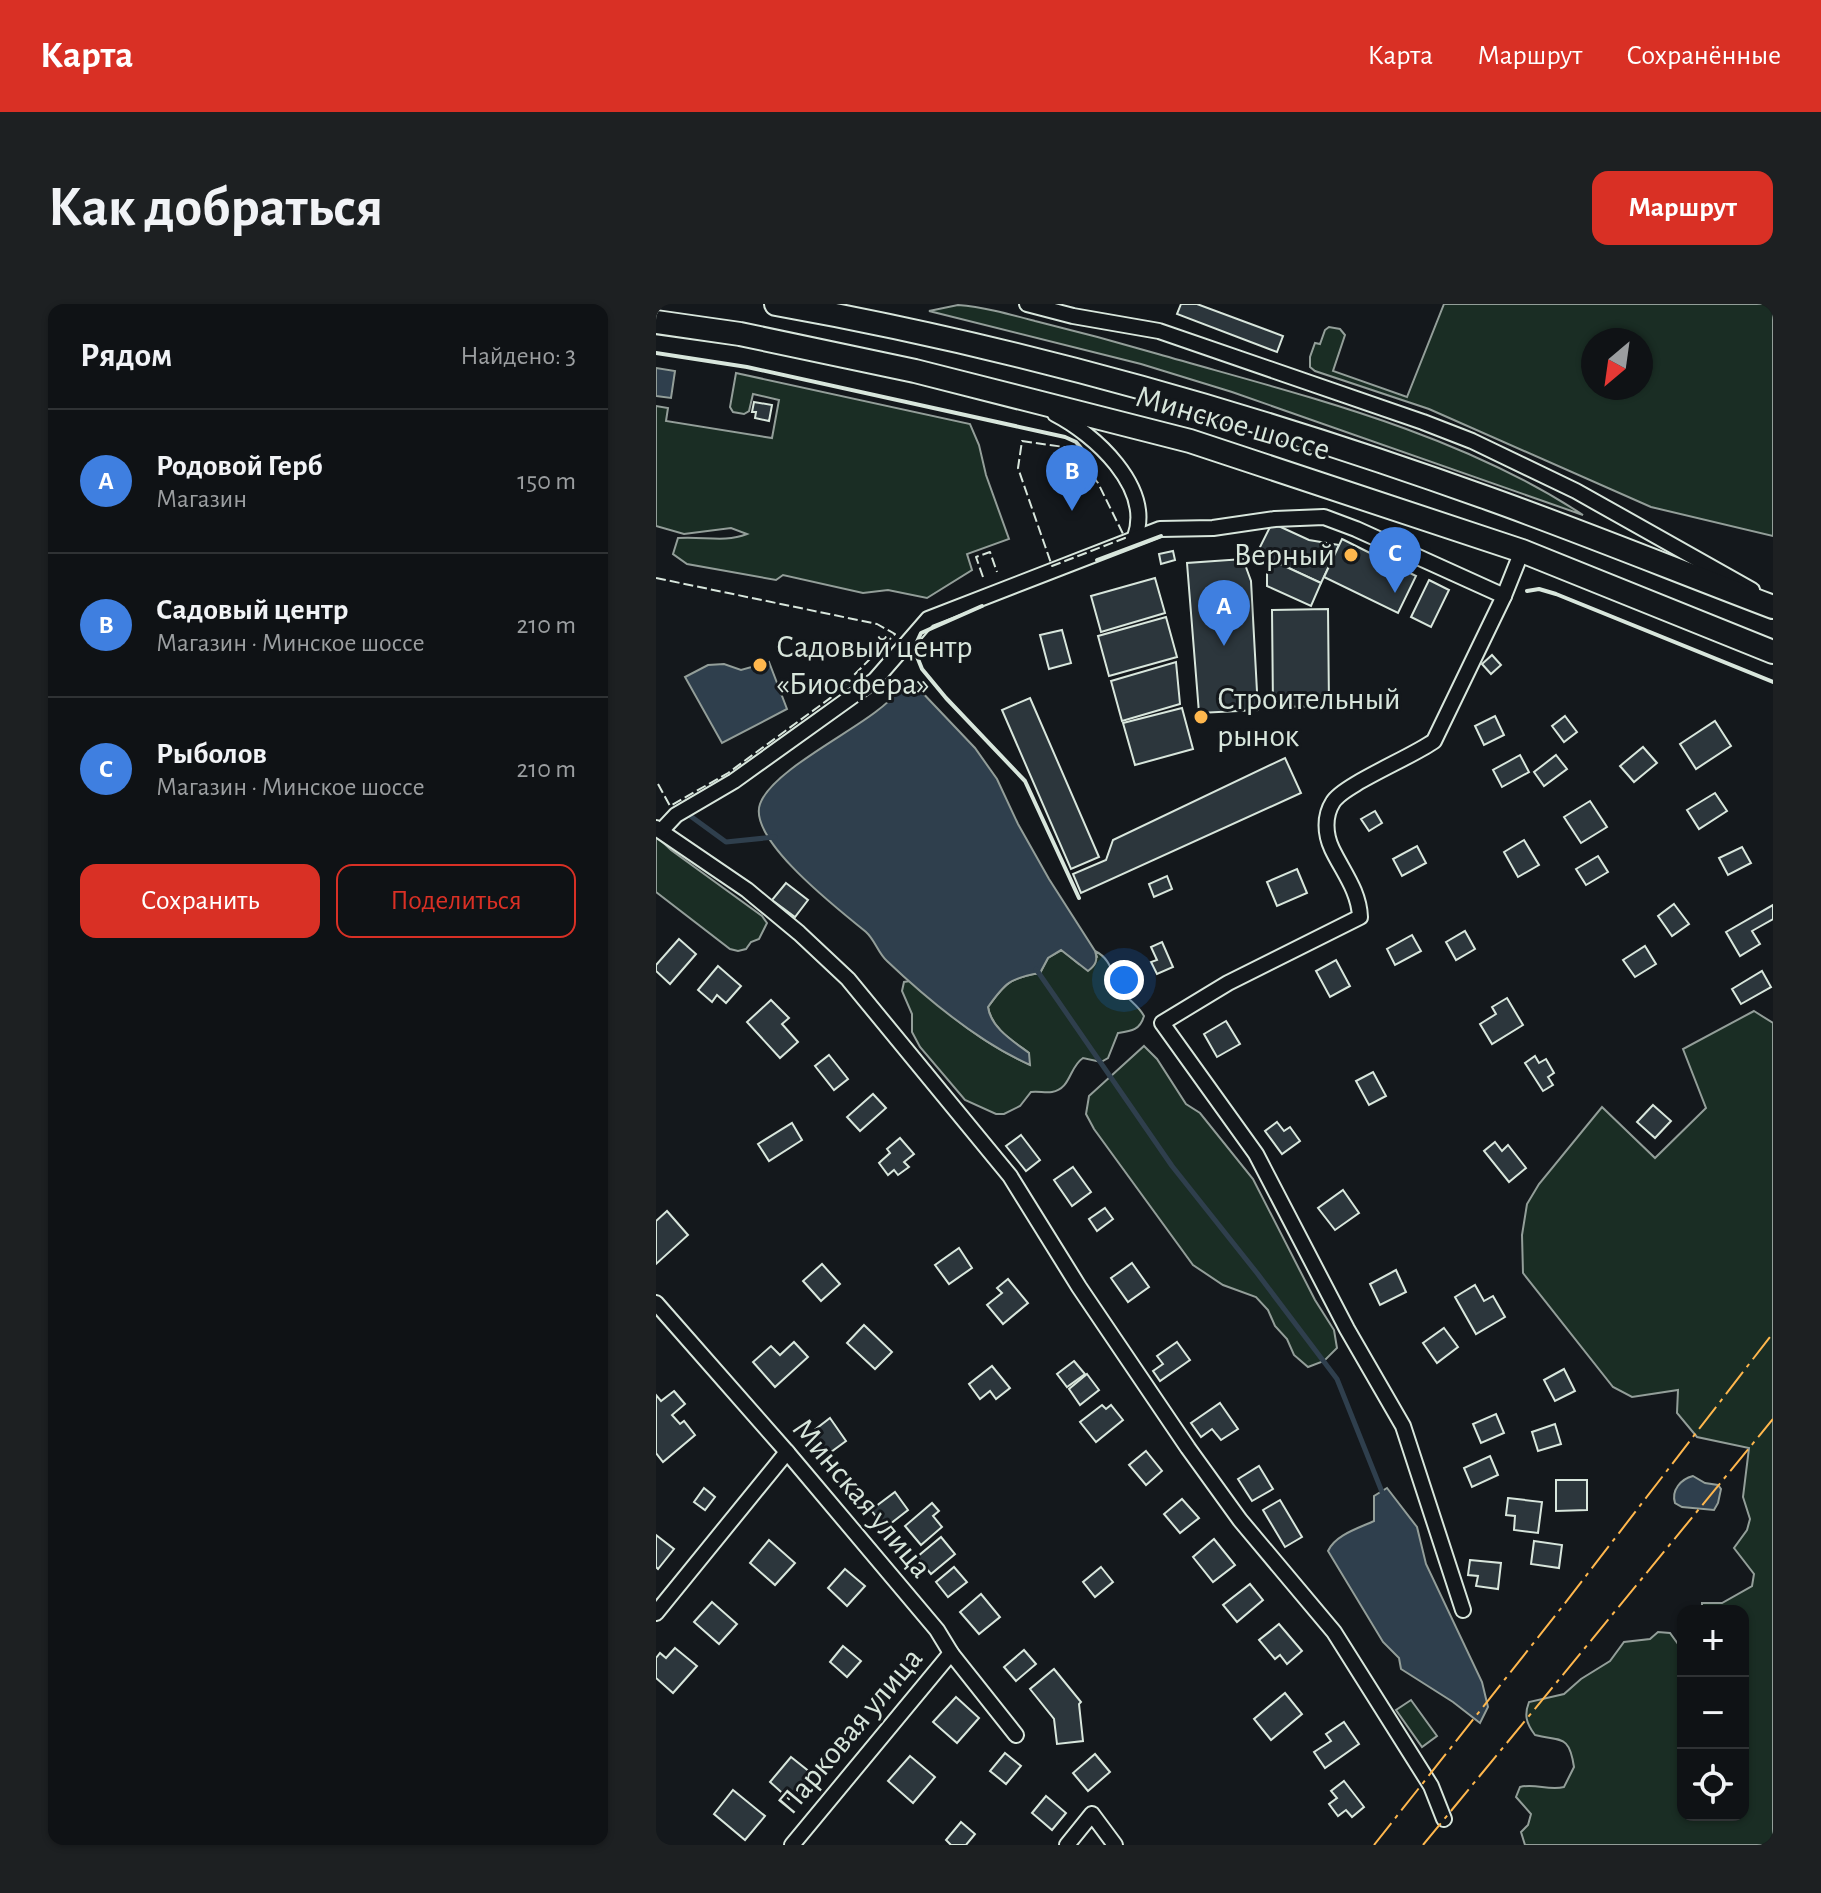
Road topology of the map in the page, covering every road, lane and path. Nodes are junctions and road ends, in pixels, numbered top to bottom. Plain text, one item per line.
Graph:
1 (776, 304) edge
2 (1027, 304) edge
3 (656, 322) edge
4 (1026, 399) junction
5 (1140, 513) junction
6 (1160, 529) junction
7 (1135, 537) junction
8 (1522, 551) junction
9 (1504, 596) junction
10 (1773, 601) edge
11 (1773, 607) edge
12 (1773, 652) edge
13 (658, 829) edge
14 (656, 1303) edge
15 (787, 1452) junction
16 (1463, 1610) dead end
17 (656, 1613) edge
18 (951, 1653) junction
19 (1016, 1735) dead end
20 (1444, 1819) dead end
21 (792, 1845) edge
22 (1067, 1845) edge
23 (1115, 1845) edge

1 - 11 highway, Минское шоссе
2 - 10 street
3 - 4 highway, Минское шоссе
4 - 5 street
4 - 8 highway, Минское шоссе
5 - 6 street
5 - 7 street
6 - 7 street
6 - 9 street
7 - 13 street
8 - 9 street
8 - 12 highway, Минское шоссе
9 - 16 street
13 - 20 street
14 - 15 street, Минская улица
15 - 17 street
15 - 18 street, Минская улица
18 - 19 street, Минская улица
18 - 21 street, Парковая улица
22 - 23 street

